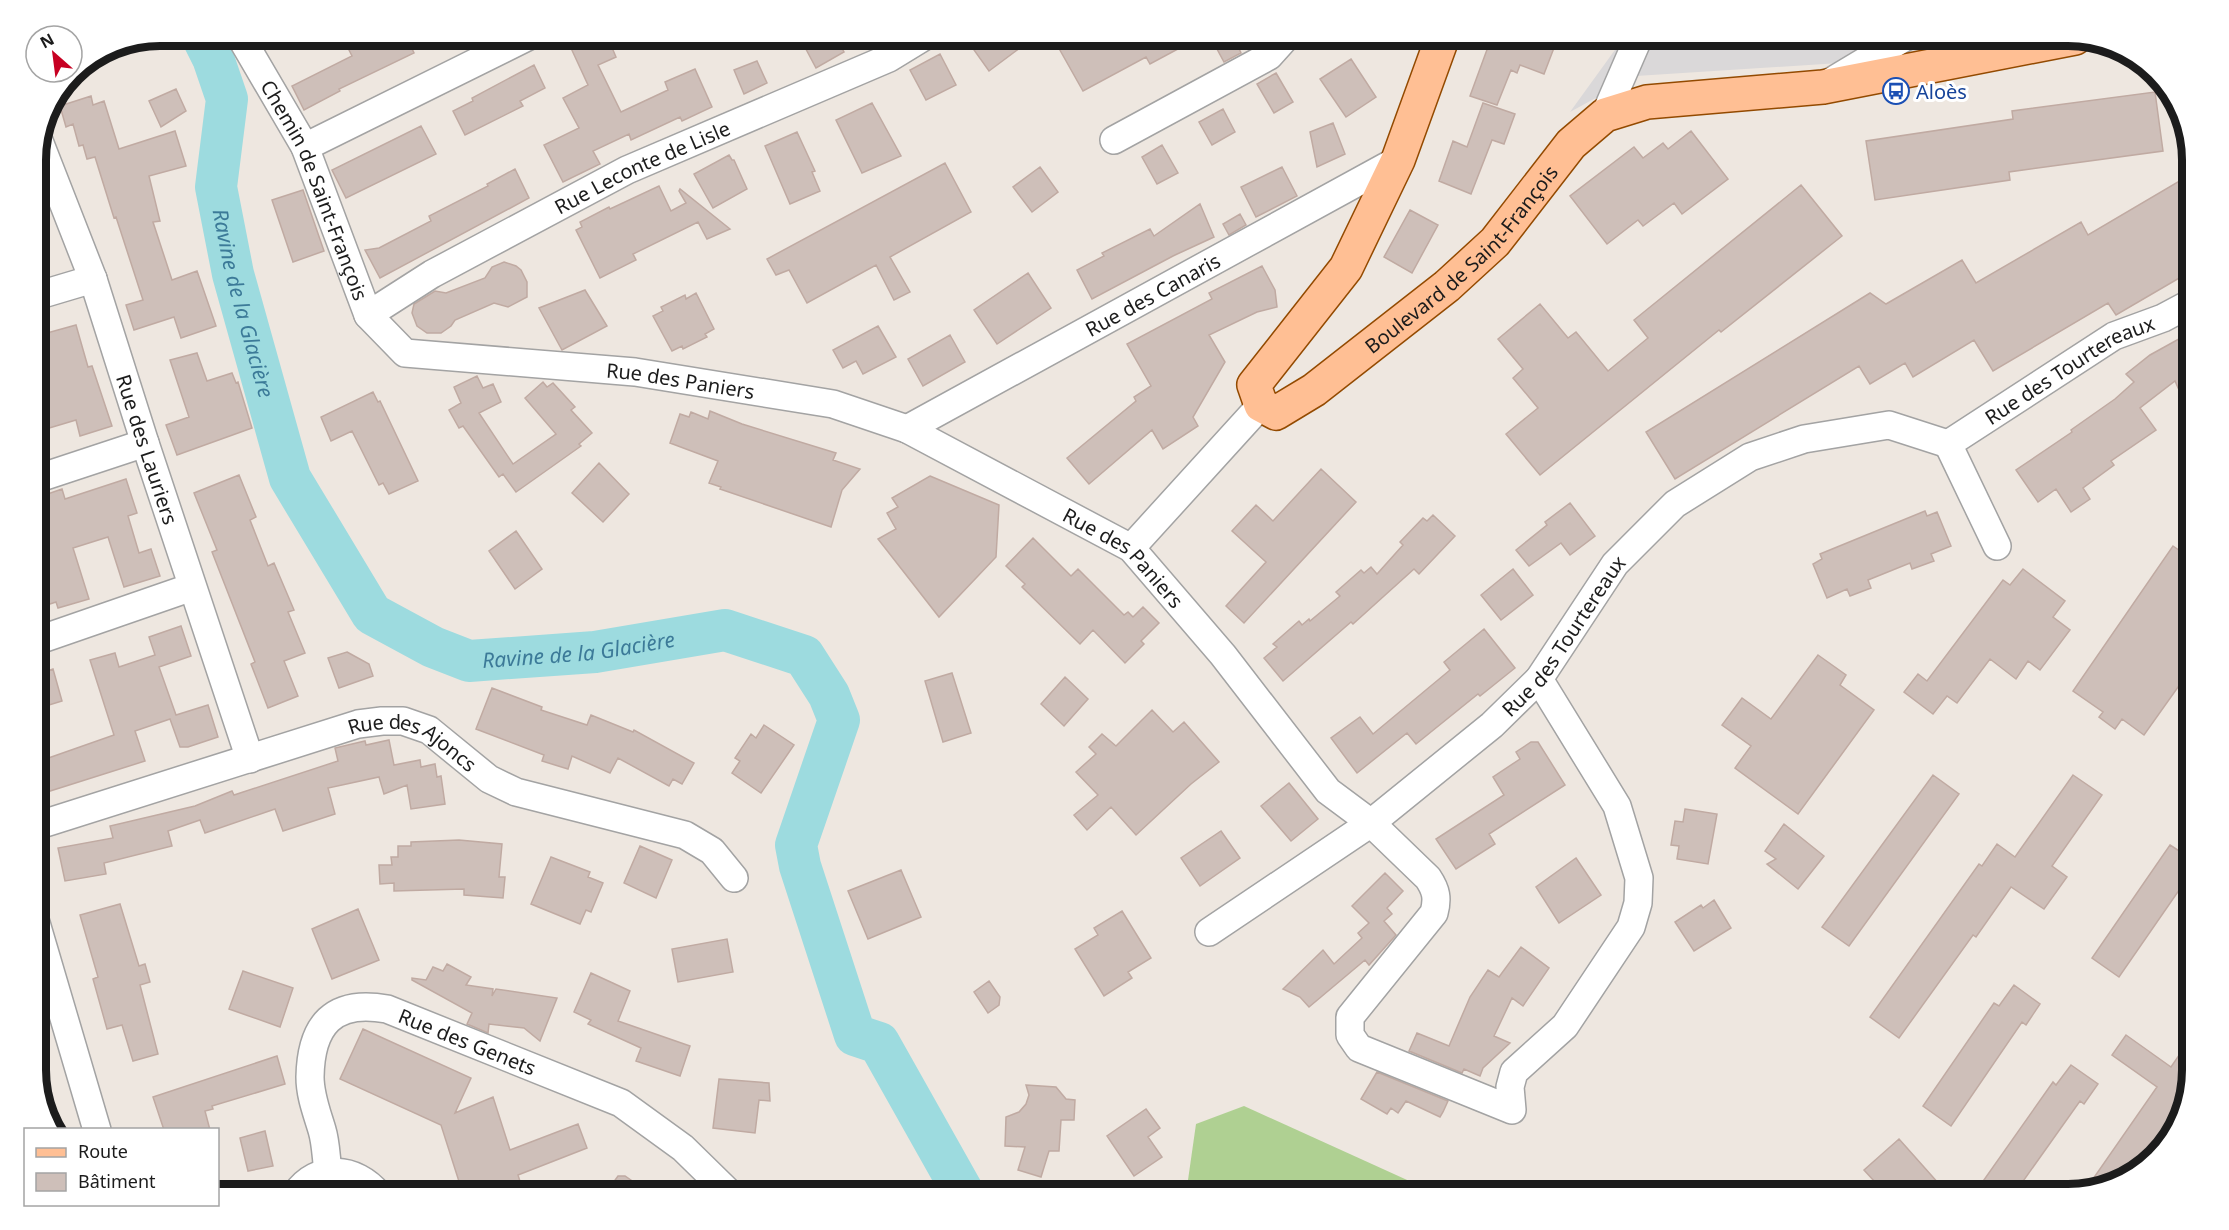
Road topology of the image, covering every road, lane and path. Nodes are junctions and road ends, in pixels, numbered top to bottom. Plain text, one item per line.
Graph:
1 (1278, 46) edge
2 (1439, 46) edge
3 (1635, 46) edge
4 (1890, 46) edge
5 (2008, 46) edge
6 (246, 47) edge
7 (507, 47) edge
8 (908, 47) edge
9 (1823, 87) junction
10 (1605, 115) junction
11 (1114, 140) dead end
12 (305, 147) junction
13 (1398, 160) junction
14 (47, 161) edge
15 (93, 279) junction
16 (47, 293) edge
17 (2182, 308) edge
18 (368, 315) junction
19 (1261, 405) junction
20 (907, 429) junction
21 (145, 443) junction
22 (1948, 444) junction
23 (47, 475) edge
24 (1997, 546) dead end
25 (1131, 548) junction
26 (192, 587) junction
27 (47, 637) edge
28 (1539, 679) junction
29 (250, 759) junction
30 (47, 823) edge
31 (1371, 823) junction
32 (734, 878) dead end
33 (1209, 932) dead end
34 (47, 960) edge
35 (96, 1128) edge
36 (328, 1171) junction
37 (305, 1184) edge
38 (368, 1184) edge
39 (720, 1184) edge

1 - 11 street
2 - 13 main road
3 - 10 street
4 - 9 street
5 - 9 main road, Boulevard de Saint-François
6 - 12 street, Chemin de Saint-François
7 - 12 street
8 - 18 street, Rue Leconte de Lisle
9 - 10 main road, Boulevard de Saint-François
10 - 19 main road, Boulevard de Saint-François
12 - 18 street, Chemin de Saint-François
13 - 19 main road
13 - 20 street, Rue des Canaris
14 - 15 street, Rue des Lauriers
15 - 16 street
15 - 21 street, Rue des Lauriers
17 - 22 street, Rue des Tourtereaux
18 - 20 street, Rue des Paniers
19 - 25 street
20 - 25 street, Rue des Paniers
21 - 23 street
21 - 26 street, Rue des Lauriers
22 - 24 street
22 - 28 street, Rue des Tourtereaux
25 - 31 street, Rue des Paniers
26 - 27 street
26 - 29 street, Rue des Lauriers
28 - 31 street, Rue des Tourtereaux
28 - 31 street, Rue des Paniers
29 - 30 street, Rue des Ajoncs
29 - 32 street, Rue des Ajoncs
31 - 33 street, Rue des Tourtereaux
34 - 35 street
36 - 37 street
36 - 38 street
36 - 39 street, Rue des Genets

